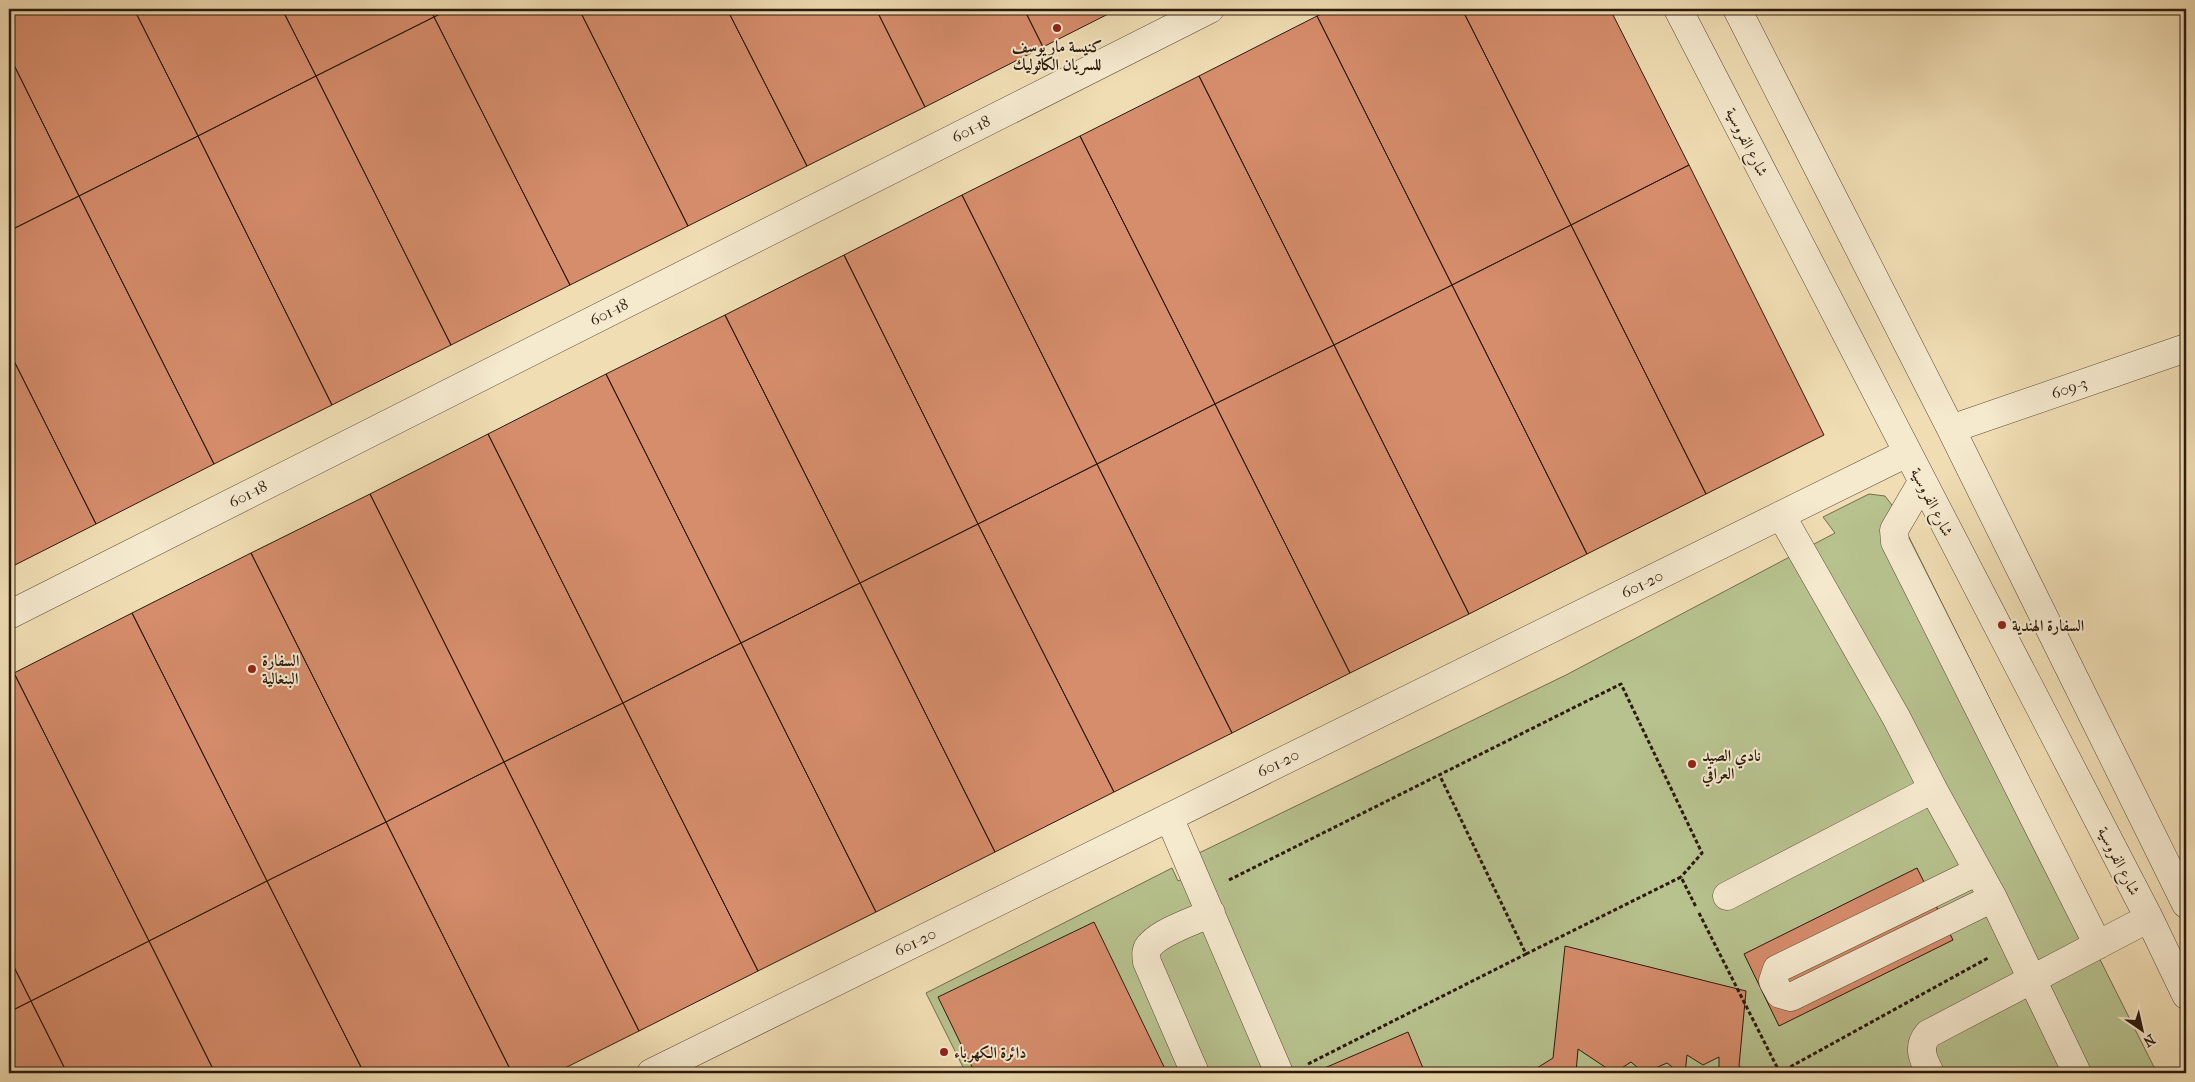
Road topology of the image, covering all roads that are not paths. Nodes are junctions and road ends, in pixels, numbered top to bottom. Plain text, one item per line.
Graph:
1 (1210, 9) edge
2 (1678, 9) edge
3 (1737, 9) edge
4 (2186, 348) edge
5 (1951, 429) junction
6 (1907, 453) junction
7 (1922, 482) junction
8 (1781, 516) junction
9 (9, 615) edge
10 (1933, 789) junction
11 (1169, 817) junction
12 (1978, 871) junction
13 (1727, 896) dead end
14 (1994, 898) junction
15 (2186, 904) edge
16 (1211, 913) junction
17 (2149, 918) junction
18 (2098, 945) junction
19 (2033, 978) junction
20 (2186, 995) edge
21 (651, 1073) edge
22 (1195, 1073) edge
23 (1279, 1073) edge
24 (1930, 1073) edge
25 (2077, 1073) edge

1 - 9 street, 601-18
2 - 6 street, شارع الفروسية
3 - 5 street
4 - 5 street, 609-3
5 - 15 street
6 - 7 street, شارع الفروسية
6 - 8 street, 601-20
7 - 17 street, شارع الفروسية
7 - 18 street
8 - 10 street
8 - 11 street, 601-20
10 - 12 street
10 - 13 street
11 - 16 street
11 - 21 street, 601-20
12 - 14 street
12 - 14 street
14 - 19 street
16 - 22 street
16 - 23 street
17 - 18 street
17 - 20 street, شارع الفروسية
18 - 19 street
19 - 24 street
19 - 25 street

